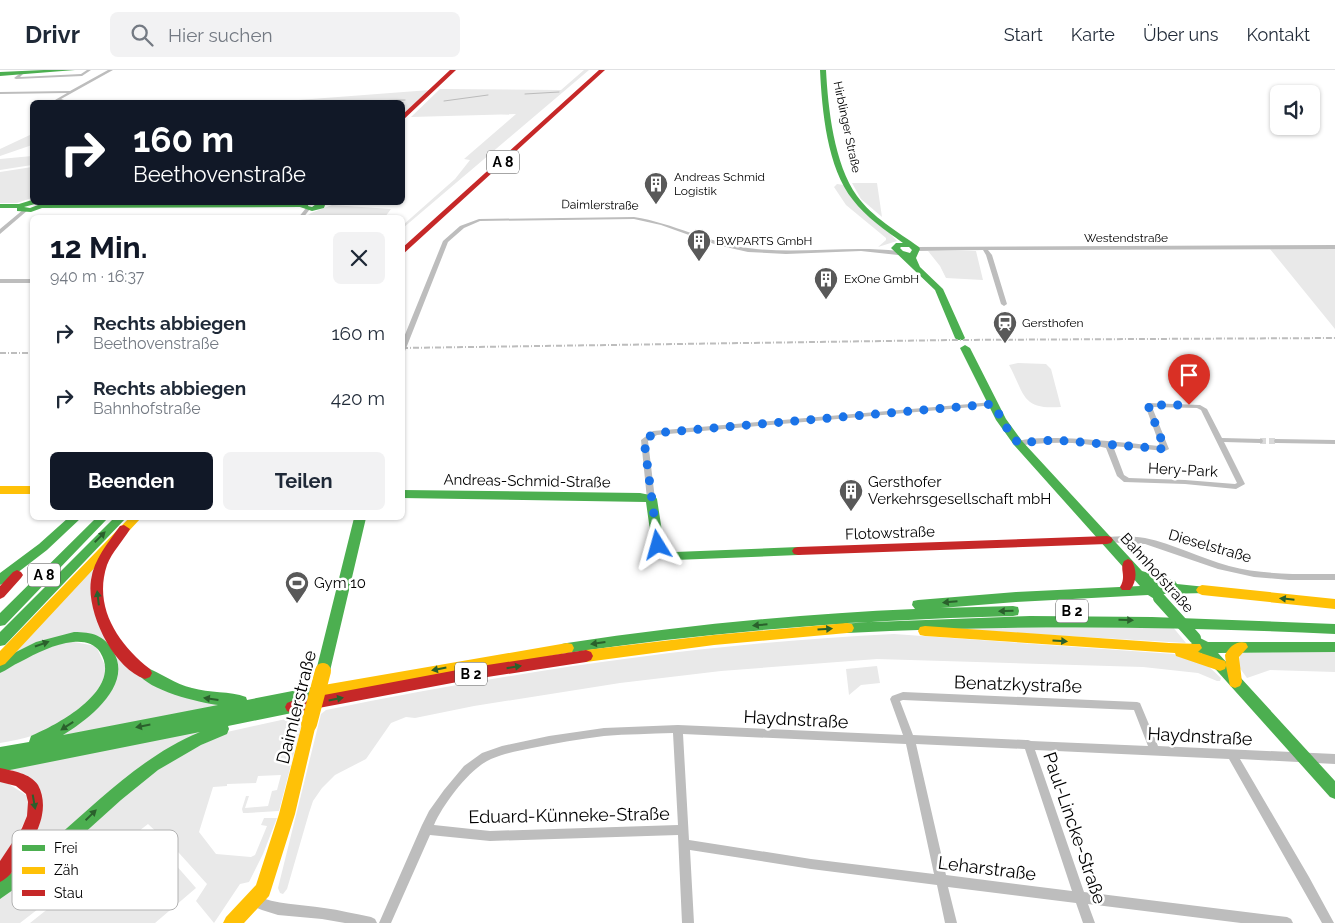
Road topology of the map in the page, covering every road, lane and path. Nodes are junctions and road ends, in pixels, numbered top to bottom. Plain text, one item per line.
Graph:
1 (72, 70) edge
2 (89, 70) edge
3 (110, 70) edge
4 (453, 70) edge
5 (594, 70) edge
6 (602, 70) edge
7 (823, 70) edge
8 (22, 73) junction
9 (0, 74) edge
10 (70, 92) junction
11 (0, 93) edge
12 (57, 100) edge
13 (405, 116) edge
14 (32, 205) edge
15 (321, 205) edge
16 (0, 206) edge
17 (306, 206) edge
18 (0, 232) edge
19 (405, 238) edge
20 (1335, 247) edge
21 (985, 249) junction
22 (405, 250) edge
23 (905, 250) junction
24 (0, 281) edge
25 (30, 281) edge
26 (1004, 304) dead end
27 (405, 344) edge
28 (972, 363) joint
29 (993, 404) junction
30 (1220, 440) junction
31 (1260, 441) tunnel mouth
32 (1277, 441) tunnel mouth
33 (1335, 442) edge
34 (1018, 443) junction
35 (1096, 443) junction
36 (0, 490) edge
37 (30, 490) edge
38 (405, 494) edge
39 (652, 499) junction
40 (73, 520) edge
41 (100, 520) edge
42 (360, 520) edge
43 (122, 523) edge
44 (1107, 540) junction
45 (43, 547) junction
46 (1128, 564) junction
47 (1138, 575) junction
48 (1335, 577) edge
49 (0, 580) edge
50 (1150, 589) junction
51 (1189, 589) junction
52 (1121, 590) junction
53 (0, 594) edge
54 (1335, 604) edge
55 (808, 620) junction
56 (1335, 620) edge
57 (0, 621) edge
58 (867, 627) junction
59 (1335, 629) edge
60 (0, 641) edge
61 (1204, 647) junction
62 (1169, 648) junction
63 (1241, 648) junction
64 (1335, 648) edge
65 (0, 660) edge
66 (1220, 665) junction
67 (0, 667) edge
68 (1235, 682) junction
69 (277, 700) junction
70 (272, 712) junction
71 (678, 729) junction
72 (910, 741) junction
73 (1028, 744) junction
74 (1155, 750) junction
75 (0, 754) edge
76 (1232, 754) junction
77 (1304, 758) junction
78 (1335, 759) edge
79 (0, 765) edge
80 (0, 775) edge
81 (1335, 792) edge
82 (426, 829) junction
83 (31, 830) edge
84 (75, 830) edge
85 (683, 830) junction
86 (684, 844) junction
87 (12, 860) edge
88 (0, 874) edge
89 (942, 880) junction
90 (12, 882) edge
91 (0, 891) edge
92 (1081, 898) junction
93 (254, 901) junction
94 (232, 923) edge
95 (372, 923) edge
96 (385, 923) edge
97 (688, 923) edge
98 (951, 923) edge
99 (1089, 923) edge
100 (1287, 923) edge
101 (1328, 923) edge

1 - 8 main road
2 - 8 street
3 - 10 street
4 - 13 main road
5 - 19 main road, A 8
6 - 22 main road, A 8
7 - 23 main road, Hirblinger Straße
8 - 9 main road
10 - 11 street
10 - 12 street
14 - 16 main road
14 - 17 main road
14 - 18 street
15 - 17 main road
20 - 21 street, Westendstraße
21 - 23 street, Westendstraße
21 - 26 street
23 - 27 street, Daimlerstraße
23 - 28 main road, Hirblinger Straße
24 - 25 street
28 - 29 main road, Bahnhofstraße
29 - 34 main road, Bahnhofstraße
29 - 39 street
30 - 31 street
30 - 35 street, Hery-Park
30 - 35 street, Hery-Park
32 - 33 street
34 - 35 street, Hery-Park
34 - 44 main road, Bahnhofstraße
36 - 37 main road
38 - 39 main road, Andreas-Schmid-Straße
39 - 44 main road, Flotowstraße
40 - 45 main road
41 - 57 main road, A 8
42 - 93 main road, Daimlerstraße, bridge
60 -> 43 main road, A 8
43 - 65 main road
69 -> 43 main road
44 - 46 main road, Bahnhofstraße
44 - 48 street, Dieselstraße
45 - 49 main road
45 - 53 main road
46 - 47 main road, Bahnhofstraße
46 - 52 main road
47 - 50 main road, Bahnhofstraße
47 - 51 main road
50 - 51 main road
50 - 52 main road
50 - 61 main road, Bahnhofstraße, bridge
54 -> 51 main road
52 -> 55 main road
56 -> 55 main road, B 2
55 -> 69 main road, B 2
58 -> 59 main road, B 2
58 -> 62 main road
70 -> 58 main road, B 2
61 - 62 main road
61 - 63 main road
61 - 66 main road, Bahnhofstraße
62 - 66 main road
63 - 64 main road
63 - 68 main road
66 - 68 main road, Bahnhofstraße
67 -> 75 main road
68 - 77 main road, Bahnhofstraße
69 -> 75 main road, B 2
70 - 79 main road, B 2
84 -> 70 main road
71 - 72 street, Haydnstraße
71 - 82 street, Haydnstraße
71 - 85 street
72 - 73 street, Haydnstraße
72 - 74 street, Benatzkystraße
72 - 89 street
73 - 74 street, Haydnstraße
73 - 92 street, Paul-Lincke-Straße
74 - 76 street, Haydnstraße
76 - 77 street, Haydnstraße
76 - 101 street
77 - 78 street, Haydnstraße
77 - 81 main road, Bahnhofstraße
80 -> 83 main road
82 - 85 street, Eduard-Künneke-Straße
82 - 96 street, Haydnstraße
85 - 86 street
86 - 89 street, Leharstraße
86 - 97 street
87 -> 88 main road
89 - 92 street, Leharstraße
89 - 98 street
91 -> 90 main road
92 - 99 street, Paul-Lincke-Straße
92 - 100 street, Leharstraße
93 - 94 main road, Daimlerstraße
93 - 95 street

